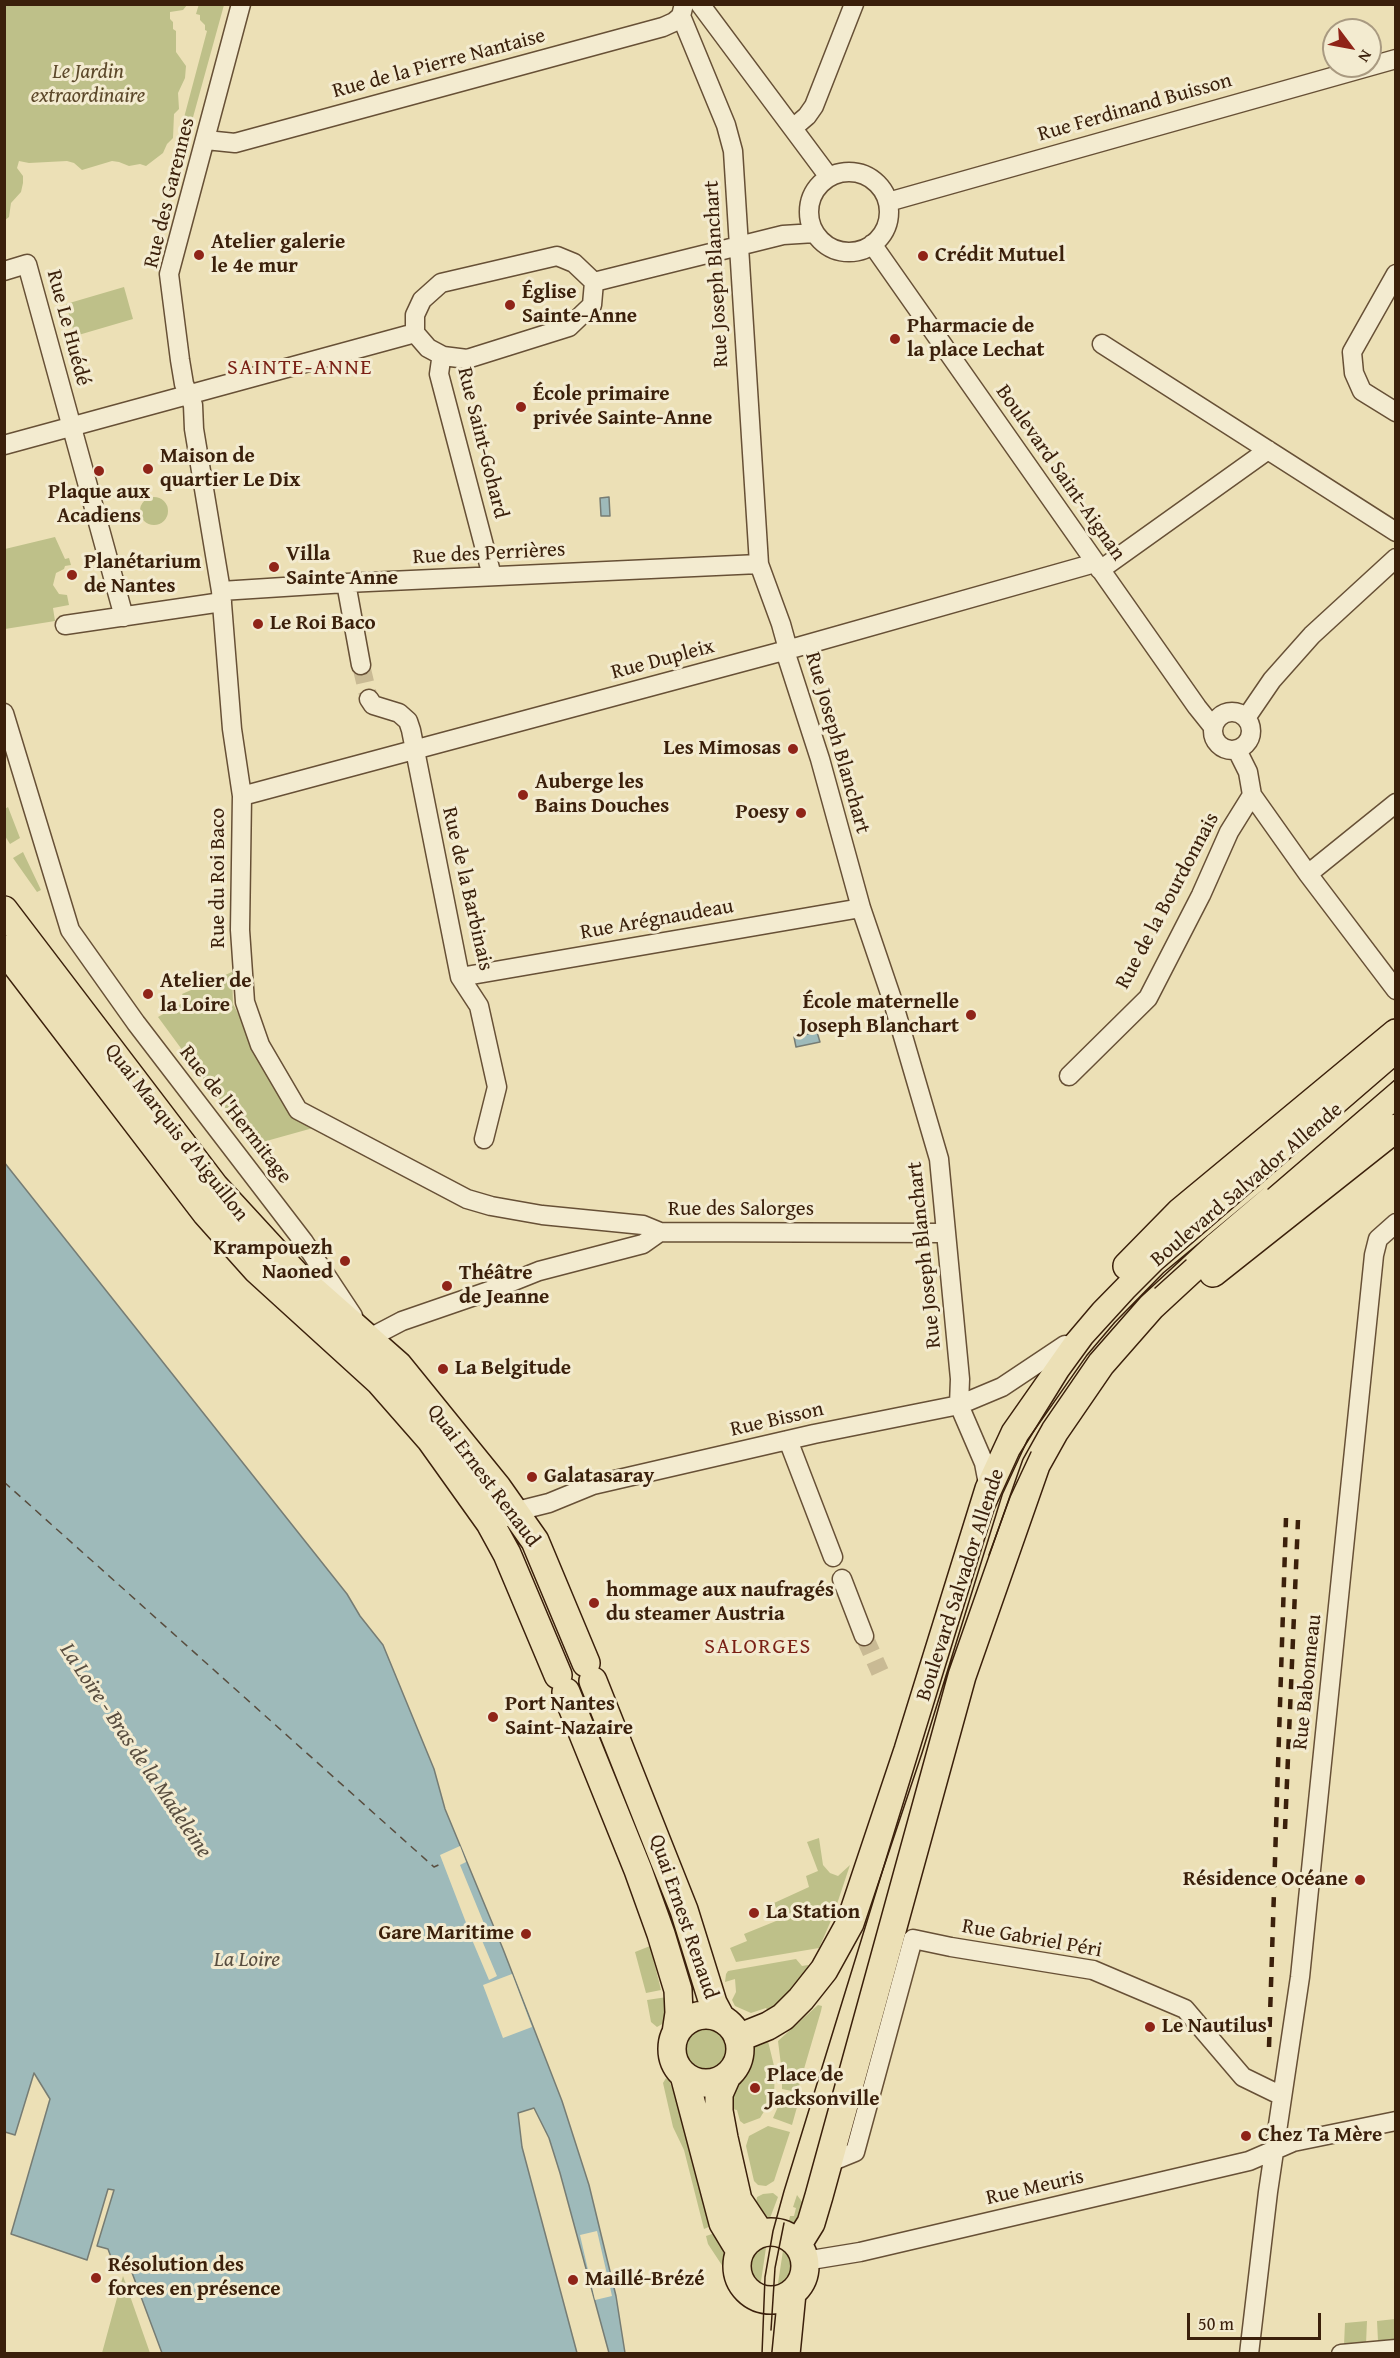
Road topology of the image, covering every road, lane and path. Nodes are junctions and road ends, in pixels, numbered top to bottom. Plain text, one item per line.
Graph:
1 (241, 4) edge
2 (700, 4) edge
3 (854, 4) edge
4 (682, 10) edge
5 (1395, 59) edge
6 (793, 128) junction
7 (207, 140) junction
8 (829, 177) junction
9 (888, 202) junction
10 (815, 233) junction
11 (872, 244) junction
12 (738, 246) junction
13 (4, 270) edge
14 (1395, 274) edge
15 (594, 282) junction
16 (415, 333) junction
17 (1102, 344) dead end
18 (443, 356) junction
19 (189, 395) junction
20 (1395, 412) edge
21 (72, 427) junction
22 (4, 444) edge
23 (1268, 450) junction
24 (1395, 532) edge
25 (759, 564) junction
26 (1393, 564) edge
27 (1098, 566) junction
28 (492, 576) junction
29 (346, 583) junction
30 (221, 597) junction
31 (124, 617) junction
32 (65, 626) dead end
33 (787, 650) junction
34 (361, 665) tunnel mouth
35 (369, 699) dead end
36 (4, 713) edge
37 (1246, 717) junction
38 (1213, 727) junction
39 (415, 750) junction
40 (1237, 750) junction
41 (1252, 795) junction
42 (242, 796) junction
43 (1395, 803) edge
44 (1308, 874) junction
45 (861, 908) junction
46 (4, 910) edge
47 (4, 949) edge
48 (460, 976) junction
49 (1395, 990) edge
50 (1395, 1033) edge
51 (1395, 1061) edge
52 (1070, 1076) dead end
53 (1395, 1094) edge
54 (1395, 1128) edge
55 (484, 1139) dead end
56 (1395, 1223) edge
57 (660, 1232) junction
58 (945, 1233) junction
59 (357, 1344) junction
60 (1065, 1345) junction
61 (959, 1405) junction
62 (1015, 1434) junction
63 (788, 1440) junction
64 (989, 1489) junction
65 (515, 1513) junction
66 (490, 1523) junction
67 (1013, 1530) junction
68 (833, 1557) dead end
69 (842, 1579) dead end
70 (864, 1636) tunnel mouth
71 (729, 2028) junction
72 (676, 2033) junction
73 (684, 2075) junction
74 (727, 2076) junction
75 (1282, 2096) junction
76 (1395, 2121) edge
77 (1274, 2151) junction
78 (828, 2163) junction
79 (750, 2242) junction
80 (802, 2252) junction
81 (792, 2293) junction
82 (1395, 2349) edge
83 (786, 2354) edge
84 (1249, 2354) edge
85 (1341, 2354) edge

1 - 7 street, Rue des Garennes
2 - 6 street
3 - 6 street
4 - 7 street, Rue de la Pierre Nantaise
4 - 12 street, Rue Joseph Blanchart
5 - 9 street, Rue Ferdinand Buisson
6 - 8 street
7 - 19 street, Rue des Garennes
8 - 9 street
8 - 10 street
9 - 11 street
10 - 11 street
10 - 12 street
11 - 27 street, Boulevard Saint-Aignan
12 - 15 street
12 - 25 street, Rue Joseph Blanchart
13 - 21 street, Rue Le Huédé
14 - 20 street
15 - 16 street
15 - 18 street
16 - 18 street
16 - 19 street
17 - 23 street
18 - 28 street, Rue Saint-Gohard
19 - 21 street
19 - 30 street, Rue du Roi Baco
21 - 22 street
21 - 31 street, Rue Le Huédé
23 - 24 street
23 - 27 street, Rue Dupleix
25 - 28 street, Rue des Perrières
25 - 33 street, Rue Joseph Blanchart
26 - 37 street
27 - 33 street, Rue Dupleix
27 - 38 street, Boulevard Saint-Aignan
28 - 29 street, Rue des Perrières
29 - 30 street, Rue des Perrières
29 - 34 street
30 - 31 street, Rue des Perrières
30 - 42 street, Rue du Roi Baco
31 - 32 street, Rue des Perrières
33 - 39 street, Rue Dupleix
33 - 45 street, Rue Joseph Blanchart
35 - 39 street, Rue de la Barbinais
36 - 59 street, Rue de l'Hermitage
37 - 38 street
37 - 40 street
38 - 40 street
39 - 42 street, Rue Dupleix
39 - 48 street, Rue de la Barbinais
40 - 41 street
41 - 44 street
41 - 52 street, Rue de la Bourdonnais
42 - 57 street, Rue du Roi Baco
43 - 44 street
44 - 49 street
45 - 48 street, Rue Arégnaudeau
45 - 58 street, Rue Joseph Blanchart
46 - 59 main road, Quai Marquis d'Aiguillon
47 - 59 main road, Quai Marquis d'Aiguillon
48 - 55 street, Rue de la Barbinais
50 - 60 main road
51 - 62 main road, Boulevard Salvador Allende
53 - 67 main road, Boulevard Salvador Allende
54 - 67 main road
56 - 75 street, Rue Babonneau
57 - 58 street, Rue des Salorges
57 - 59 street, Rue des Salorges
58 - 61 street, Rue Joseph Blanchart
59 - 65 main road, Quai Ernest Renaud
59 - 66 main road, Quai Ernest Renaud
60 - 61 street, Rue Bisson
60 - 62 main road
61 - 63 street, Rue Bisson
61 - 64 street, Rue Joseph Blanchart
62 - 64 main road, Boulevard Salvador Allende
63 - 65 street, Rue Bisson
63 - 68 street
64 - 71 main road, Boulevard Salvador Allende
65 - 66 street, Rue Bisson
65 - 71 main road, Quai Ernest Renaud
66 - 72 main road, Quai Ernest Renaud
67 - 78 main road, Boulevard Salvador Allende
69 - 70 street
71 - 72 main road
71 - 74 main road
72 - 73 main road
73 - 74 main road
73 - 79 main road
74 - 79 main road
75 - 77 street, Rue Babonneau
75 - 78 street, Rue Gabriel Péri
76 - 77 street, Rue Meuris
77 - 80 street, Rue Meuris
77 - 84 street, Rue Babonneau
78 - 80 main road
79 - 80 main road
79 - 81 main road
80 - 81 main road
81 - 83 main road
82 - 85 street

